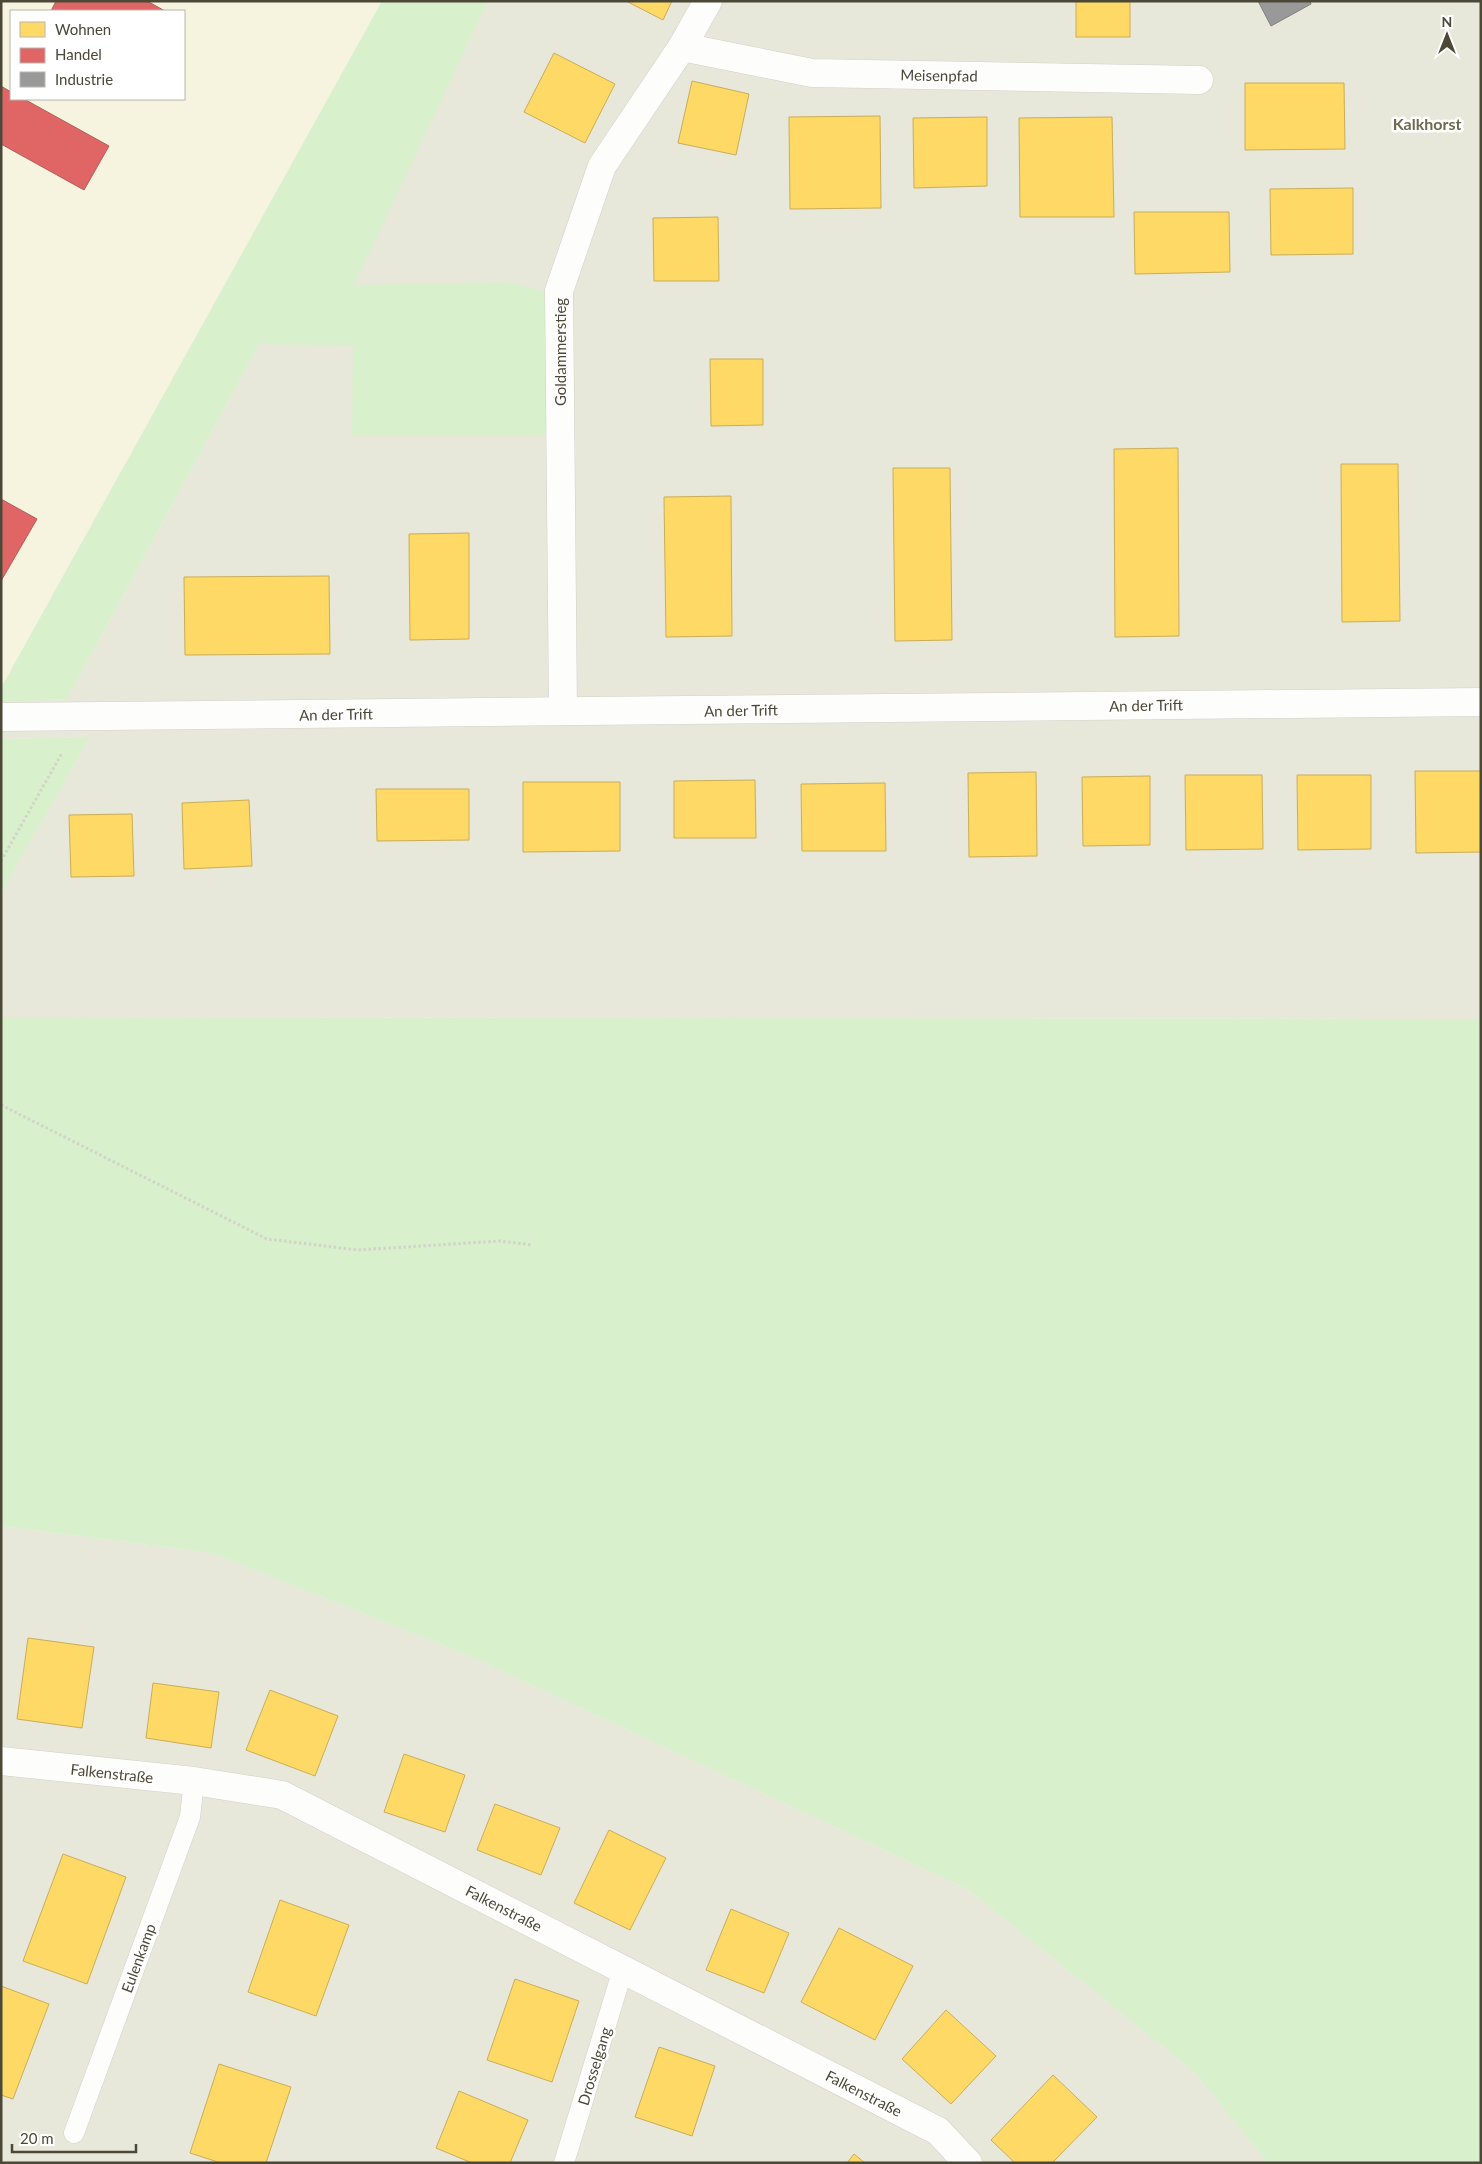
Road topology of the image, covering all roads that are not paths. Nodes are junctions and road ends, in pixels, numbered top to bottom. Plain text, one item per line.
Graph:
1 (708, 1) edge
2 (682, 47) junction
3 (1199, 80) dead end
4 (1481, 702) edge
5 (563, 711) junction
6 (1, 717) edge
7 (1, 1761) edge
8 (194, 1781) junction
9 (623, 1969) junction
10 (74, 2133) dead end
11 (564, 2163) edge
12 (968, 2163) edge

1 - 2 street, Goldammerstieg
2 - 3 street, Meisenpfad
2 - 5 street, Goldammerstieg
4 - 5 street, An der Trift
5 - 6 street, An der Trift
7 - 8 street, Falkenstraße
8 - 9 street, Falkenstraße
8 - 10 lane, Eulenkamp
9 - 11 lane, Drosselgang
9 - 12 street, Falkenstraße

